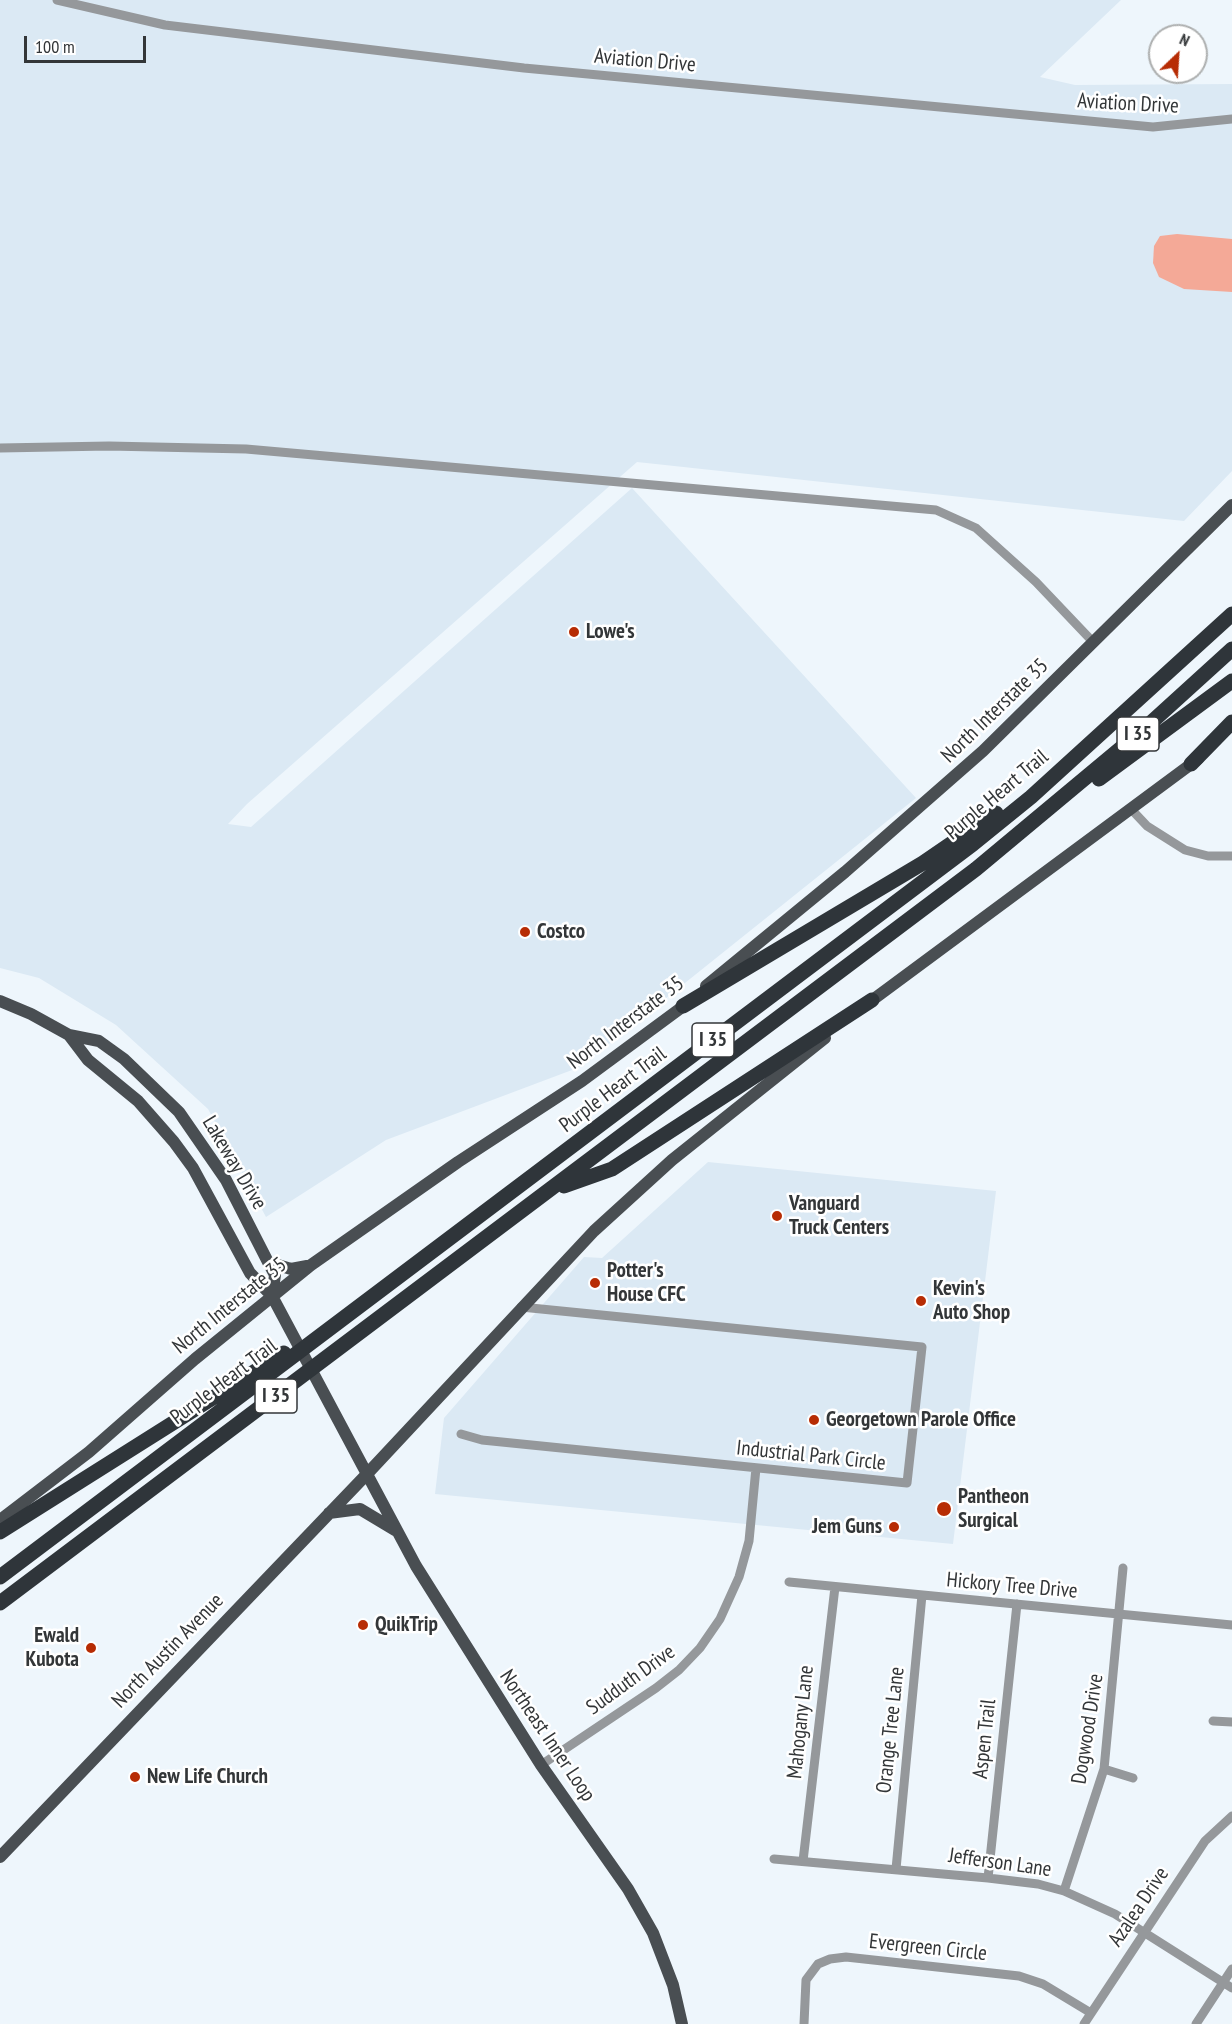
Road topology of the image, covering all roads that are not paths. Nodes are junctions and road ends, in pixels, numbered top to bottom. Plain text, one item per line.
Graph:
1 (57, 0) edge
2 (1232, 119) edge
3 (0, 448) edge
4 (1232, 505) edge
5 (1232, 614) edge
6 (1094, 643) junction
7 (1232, 649) edge
8 (1232, 681) edge
9 (1232, 722) edge
10 (1232, 733) edge
11 (1081, 751) junction
12 (1191, 764) junction
13 (1131, 809) junction
14 (1041, 816) junction
15 (1232, 856) edge
16 (872, 1000) junction
17 (0, 1001) edge
18 (683, 1006) junction
19 (69, 1035) junction
20 (552, 1190) junction
21 (268, 1262) junction
22 (311, 1265) junction
23 (272, 1296) junction
24 (521, 1307) junction
25 (339, 1322) junction
26 (461, 1434) dead end
27 (756, 1468) junction
28 (367, 1474) junction
29 (328, 1513) junction
30 (0, 1520) edge
31 (0, 1532) edge
32 (398, 1532) junction
33 (1123, 1568) dead end
34 (0, 1577) edge
35 (789, 1582) dead end
36 (835, 1587) junction
37 (922, 1595) junction
38 (0, 1603) edge
39 (1017, 1604) junction
40 (1120, 1614) junction
41 (1232, 1625) edge
42 (1213, 1721) dead end
43 (1232, 1722) edge
44 (541, 1765) junction
45 (1104, 1769) junction
46 (1133, 1778) dead end
47 (1232, 1816) edge
48 (0, 1857) edge
49 (774, 1859) dead end
50 (803, 1861) junction
51 (896, 1869) junction
52 (988, 1878) junction
53 (1064, 1891) junction
54 (1143, 1932) junction
55 (1232, 1969) edge
56 (1228, 1985) edge
57 (1091, 2013) junction
58 (682, 2024) edge
59 (804, 2024) edge
60 (1084, 2024) edge
61 (1196, 2024) edge

1 - 2 street, Aviation Drive
3 - 6 street
4 - 6 main road, North Interstate 35
5 - 11 highway, Purple Heart Trail / I 35
6 - 18 main road, North Interstate 35
7 - 14 highway, Purple Heart Trail / I 35
8 - 14 highway
9 - 12 highway
10 - 12 main road
11 - 18 highway
11 - 25 highway, Purple Heart Trail / I 35
12 - 13 main road
13 - 15 street
13 - 16 main road
14 - 20 highway, Purple Heart Trail / I 35
16 - 20 highway
16 - 24 main road
17 - 19 main road, Lakeway Drive
18 - 22 main road, North Interstate 35
19 - 21 main road, Lakeway Drive
19 - 23 main road, Lakeway Drive
20 - 38 highway, Purple Heart Trail / I 35
21 - 22 main road
21 - 23 main road, Lakeway Drive
22 - 23 main road, North Interstate 35
23 - 28 main road, Lakeway Drive
23 - 30 main road, North Interstate 35
24 - 27 street, Industrial Park Circle
24 - 28 main road
25 - 31 highway
25 - 34 highway, Purple Heart Trail / I 35
26 - 27 street, Industrial Park Circle
27 - 44 street, Sudduth Drive
28 - 29 main road, North Austin Avenue
28 - 32 main road, Northeast Inner Loop
29 - 32 main road
29 - 48 main road, North Austin Avenue
32 - 44 main road, Northeast Inner Loop
33 - 40 street, Dogwood Drive
35 - 36 street, Hickory Tree Drive
36 - 37 street, Hickory Tree Drive
36 - 50 street, Mahogany Lane
37 - 39 street, Hickory Tree Drive
37 - 51 street, Orange Tree Lane
39 - 40 street, Hickory Tree Drive
39 - 52 street, Aspen Trail
40 - 41 street, Hickory Tree Drive
40 - 45 street, Dogwood Drive
42 - 43 street
44 - 58 main road, Northeast Inner Loop
45 - 46 street
45 - 53 street, Dogwood Drive
47 - 54 street, Azalea Drive
49 - 50 street, Jefferson Lane
50 - 51 street, Jefferson Lane
51 - 52 street, Jefferson Lane
52 - 53 street, Jefferson Lane
53 - 54 street, Jefferson Lane
54 - 56 street, Jefferson Lane
54 - 57 street, Azalea Drive
55 - 56 street
56 - 61 street
57 - 59 street, Evergreen Circle
57 - 60 street, Azalea Drive

